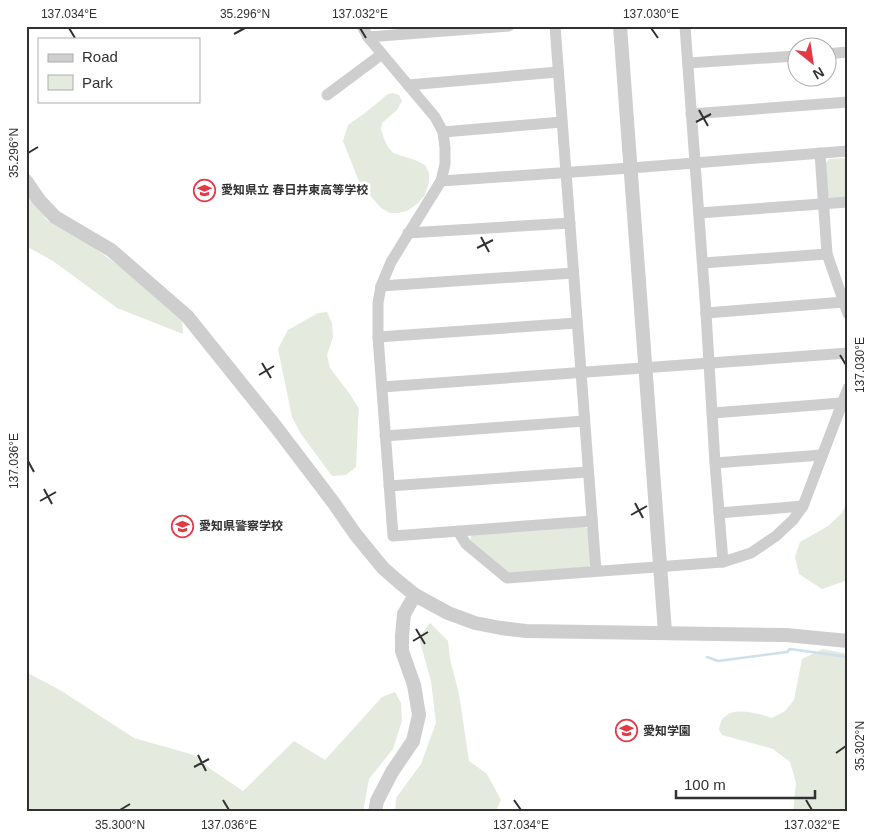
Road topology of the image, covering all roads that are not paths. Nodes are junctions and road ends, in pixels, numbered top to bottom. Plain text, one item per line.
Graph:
1 (362, 26) edge
2 (510, 26) edge
3 (555, 26) edge
4 (620, 26) edge
5 (685, 26) edge
6 (368, 37) junction
7 (382, 54) junction
8 (786, 57) edge
9 (688, 64) junction
10 (558, 72) junction
11 (408, 85) junction
12 (327, 95) dead end
13 (848, 102) edge
14 (691, 114) junction
15 (562, 122) junction
16 (442, 132) junction
17 (848, 151) edge
18 (820, 154) junction
19 (695, 163) junction
20 (631, 168) junction
21 (566, 173) junction
22 (26, 181) edge
23 (441, 181) junction
24 (848, 202) edge
25 (823, 204) junction
26 (699, 213) junction
27 (570, 223) junction
28 (408, 233) junction
29 (827, 254) junction
30 (702, 263) junction
31 (573, 273) junction
32 (382, 286) junction
33 (844, 302) junction
34 (706, 313) junction
35 (848, 314) edge
36 (577, 323) junction
37 (378, 338) junction
38 (848, 353) edge
39 (710, 364) junction
40 (645, 367) junction
41 (581, 372) junction
42 (382, 387) junction
43 (848, 388) edge
44 (842, 403) junction
45 (713, 413) junction
46 (584, 421) junction
47 (385, 436) junction
48 (822, 455) junction
49 (715, 463) junction
50 (588, 472) junction
51 (389, 486) junction
52 (803, 506) junction
53 (719, 513) junction
54 (592, 521) junction
55 (458, 531) junction
56 (723, 562) junction
57 (660, 566) junction
58 (596, 571) junction
59 (416, 596) junction
60 (665, 632) junction
61 (848, 641) edge
62 (375, 812) edge

1 - 6 street
2 - 6 street
3 - 10 street
4 - 20 street
5 - 9 street
6 - 7 street
7 - 11 street
7 - 12 street
8 - 9 street
9 - 14 street
10 - 11 street
10 - 15 street
11 - 16 street
13 - 14 street
14 - 19 street
15 - 16 street
15 - 21 street
16 - 23 street
17 - 18 street
18 - 19 street
18 - 25 street
19 - 20 street
19 - 26 street
20 - 21 street
20 - 40 street
21 - 23 street
21 - 27 street
22 - 59 street
23 - 28 street
24 - 25 street
25 - 26 street
25 - 29 street
26 - 30 street
27 - 28 street
27 - 31 street
28 - 32 street
29 - 30 street
29 - 33 street
30 - 34 street
31 - 32 street
31 - 36 street
32 - 37 street
33 - 34 street
33 - 35 street
34 - 39 street
36 - 37 street
36 - 41 street
37 - 42 street
38 - 39 street
39 - 40 street
39 - 45 street
40 - 41 street
40 - 57 street
41 - 42 street
41 - 46 street
42 - 47 street
43 - 44 street
44 - 45 street
44 - 48 street
45 - 49 street
46 - 47 street
46 - 50 street
47 - 51 street
48 - 49 street
48 - 52 street
49 - 53 street
50 - 51 street
50 - 54 street
51 - 55 street
52 - 53 street
52 - 56 street
53 - 56 street
54 - 55 street
54 - 58 street
55 - 58 street
56 - 57 street
57 - 58 street
57 - 60 street
59 - 60 street
59 - 62 street
60 - 61 street

